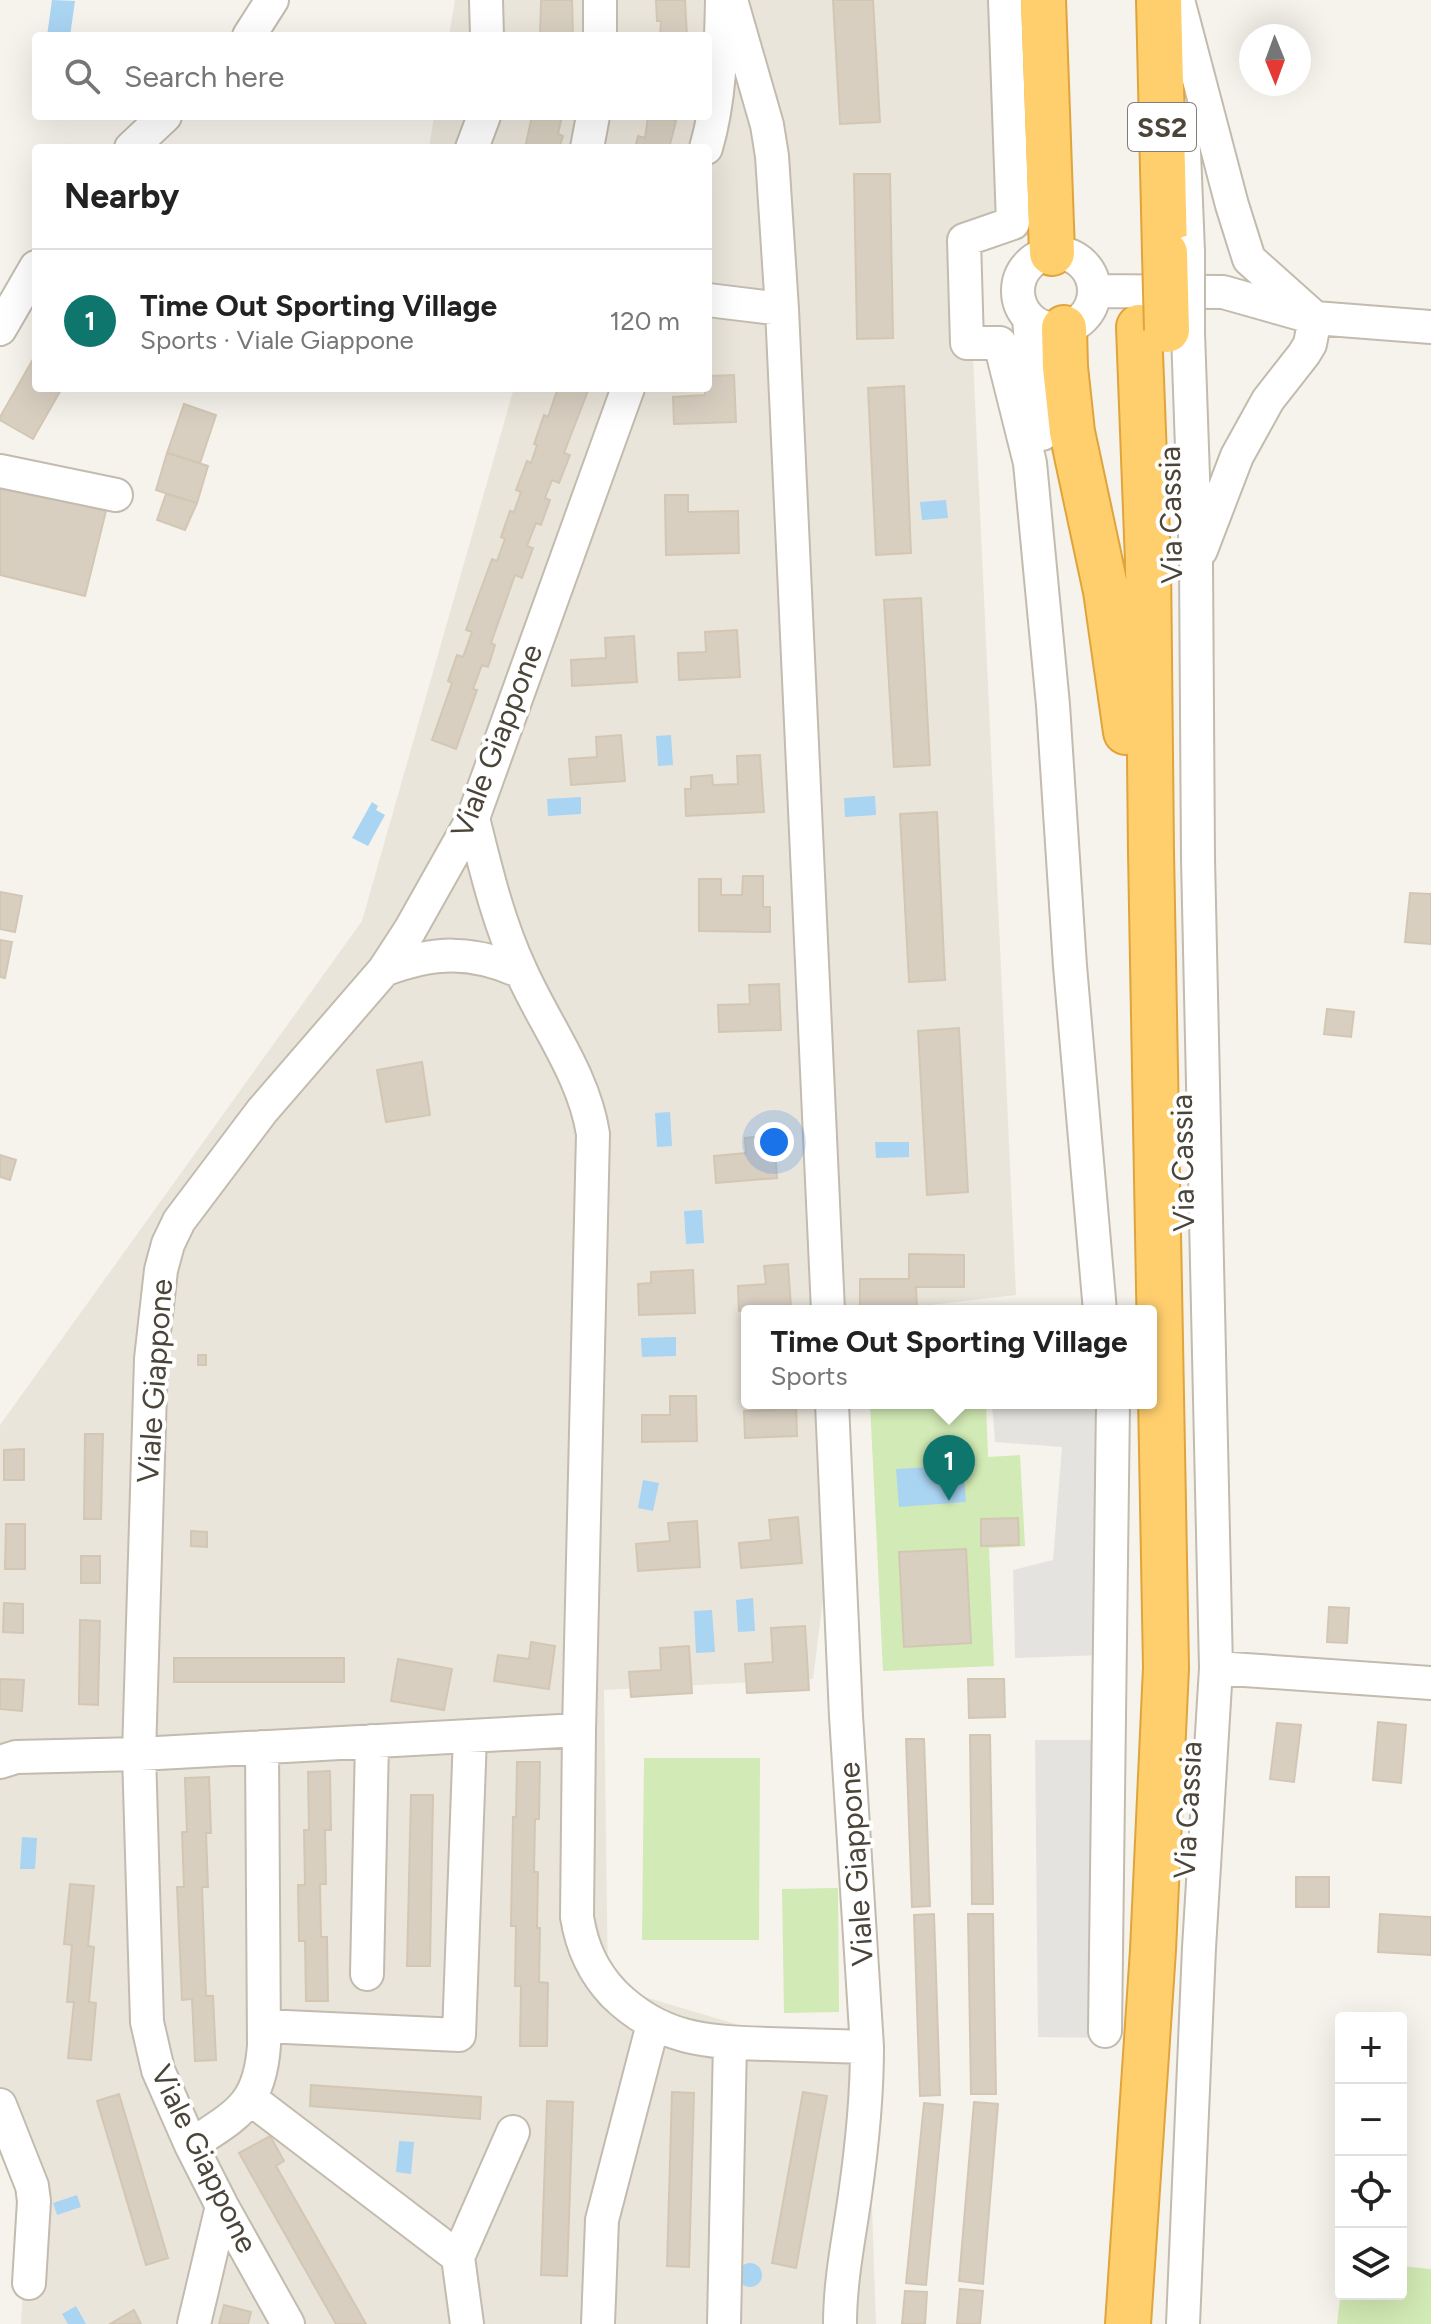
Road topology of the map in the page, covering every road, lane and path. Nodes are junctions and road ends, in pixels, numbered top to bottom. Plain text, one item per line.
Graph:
1 (272, 0) edge
2 (486, 0) edge
3 (600, 0) edge
4 (722, 0) edge
5 (731, 0) edge
6 (1005, 0) edge
7 (1031, 0) edge
8 (1043, 0) edge
9 (1132, 0) edge
10 (1159, 0) edge
11 (1178, 0) edge
12 (252, 32) edge
13 (487, 32) edge
14 (600, 32) edge
15 (161, 120) edge
16 (482, 120) edge
17 (592, 120) edge
18 (135, 144) edge
19 (474, 144) edge
20 (588, 144) edge
21 (707, 144) edge
22 (1163, 252) junction
23 (1046, 255) junction
24 (1249, 259) junction
25 (32, 274) edge
26 (1094, 291) junction
27 (1223, 292) junction
28 (712, 300) edge
29 (782, 309) junction
30 (1315, 318) junction
31 (1047, 323) junction
32 (1431, 327) edge
33 (0, 329) edge
34 (1165, 330) junction
35 (627, 392) edge
36 (0, 471) edge
37 (116, 495) dead end
38 (1196, 563) junction
39 (473, 818) junction
40 (1151, 852) junction
41 (384, 970) junction
42 (521, 972) junction
43 (828, 1305) edge
44 (1099, 1305) edge
45 (1113, 1305) edge
46 (832, 1409) edge
47 (1113, 1409) edge
48 (1216, 1668) junction
49 (1431, 1683) edge
50 (579, 1730) junction
51 (470, 1736) junction
52 (372, 1741) junction
53 (262, 1747) junction
54 (139, 1754) junction
55 (0, 1762) edge
56 (367, 1974) dead end
57 (653, 2024) junction
58 (264, 2026) junction
59 (1105, 2031) dead end
60 (730, 2043) junction
61 (867, 2047) junction
62 (251, 2099) junction
63 (0, 2105) edge
64 (513, 2132) dead end
65 (191, 2145) junction
66 (222, 2206) junction
67 (458, 2257) junction
68 (29, 2283) dead end
69 (194, 2324) edge
70 (288, 2324) edge
71 (467, 2324) edge
72 (598, 2324) edge
73 (724, 2324) edge
74 (840, 2324) edge
75 (1128, 2324) edge
76 (1156, 2324) edge
77 (1183, 2324) edge

1 - 12 street
2 - 13 street
3 - 14 street
4 - 21 street
5 - 29 street
6 - 44 street
7 - 23 street
8 - 23 highway
9 - 22 highway, Via Cassia / SS2
10 - 22 highway, Via Cassia / SS2
11 - 22 street
11 - 24 street
15 - 18 street
16 - 19 street
17 - 20 street
22 - 34 highway, Via Cassia / SS2, bridge
23 - 26 street
23 - 31 street
24 - 27 street
24 - 30 street
25 - 33 street
26 - 27 street
26 - 31 street
27 - 30 street
28 - 29 street
29 - 43 street
30 - 32 street
30 - 38 street
31 - 40 highway
31 - 45 street
34 - 38 street
34 - 40 highway, Via Cassia / SS2
34 - 76 highway, Via Cassia / SS2
35 - 39 street, Viale Giappone
36 - 37 street
38 - 48 street
39 - 41 street, Viale Giappone
39 - 42 street
40 - 75 highway, Via Cassia / SS2
41 - 42 street
41 - 54 street, Viale Giappone
42 - 50 street
46 - 61 street, Viale Giappone
47 - 59 street
48 - 49 street
48 - 77 street
50 - 51 street
50 - 57 street
51 - 52 street
51 - 58 street
52 - 53 street
52 - 56 street
53 - 54 street
53 - 58 street
54 - 55 street
54 - 65 street, Viale Giappone
57 - 60 street
57 - 72 street
58 - 62 street
60 - 61 street
60 - 73 street
61 - 74 street, Viale Giappone
62 - 65 street
62 - 67 street
63 - 68 street
64 - 67 street
65 - 66 street, Viale Giappone
66 - 69 street
66 - 70 street, Viale Giappone
67 - 71 street

